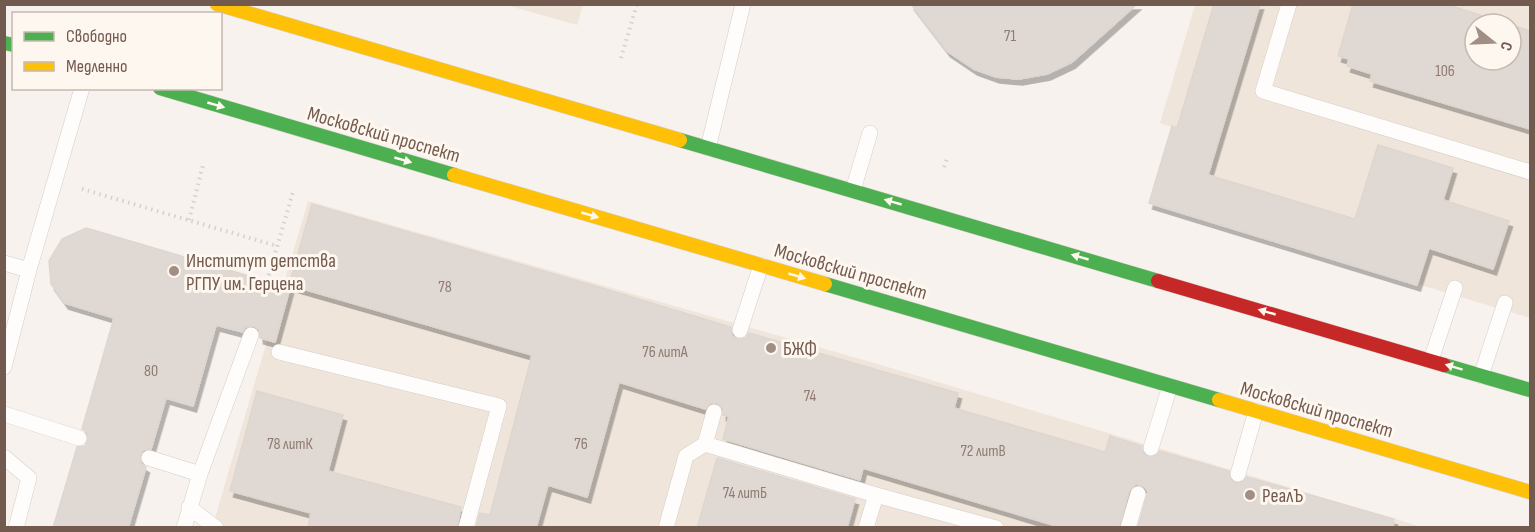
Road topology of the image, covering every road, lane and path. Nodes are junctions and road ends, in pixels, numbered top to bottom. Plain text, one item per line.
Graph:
1 (217, 4) edge
2 (637, 4) edge
3 (743, 4) edge
4 (1289, 4) edge
5 (621, 58) dead end
6 (81, 90) edge
7 (166, 90) edge
8 (870, 133) dead end
9 (708, 148) junction
10 (948, 156) dead end
11 (203, 165) dead end
12 (944, 167) dead end
13 (1530, 172) edge
14 (55, 181) junction
15 (853, 190) junction
16 (293, 192) dead end
17 (189, 220) junction
18 (277, 246) junction
19 (4, 263) edge
20 (760, 265) junction
21 (29, 270) junction
22 (267, 281) dead end
23 (1455, 288) dead end
24 (1505, 303) dead end
25 (740, 330) dead end
26 (251, 335) dead end
27 (279, 352) dead end
28 (1431, 360) junction
29 (4, 367) edge
30 (1481, 376) junction
31 (1170, 386) junction
32 (1530, 390) edge
33 (1256, 411) junction
34 (714, 412) dead end
35 (4, 414) edge
36 (79, 438) dead end
37 (705, 444) junction
38 (1151, 448) dead end
39 (4, 458) edge
40 (149, 458) dead end
41 (200, 474) junction
42 (1238, 474) dead end
43 (1530, 492) edge
44 (1138, 494) dead end
45 (876, 495) junction
46 (189, 507) junction
47 (16, 528) edge
48 (184, 528) edge
49 (216, 528) edge
50 (466, 528) edge
51 (666, 528) edge
52 (866, 528) edge
53 (996, 528) edge
54 (1128, 528) edge

1 - 9 main road
2 - 5 path
3 - 9 lane
4 - 13 lane
6 - 14 lane
7 -> 20 main road, Московский проспект
8 - 15 lane
9 - 15 main road
10 - 12 path
11 - 17 path
14 - 17 path
14 - 21 lane
28 -> 15 main road
16 - 18 path
17 - 18 path
18 - 22 path
19 - 21 lane
20 - 25 lane
20 -> 31 main road, Московский проспект
21 - 29 lane
23 - 28 lane
24 - 30 lane
26 - 41 lane
27 - 50 lane
30 -> 28 main road
30 - 32 main road
31 - 33 main road, Московский проспект
31 - 38 lane
33 - 42 lane
33 - 43 main road, Московский проспект
34 - 37 lane
35 - 36 lane
37 - 45 lane
37 - 51 lane
39 - 47 lane
40 - 41 lane
41 - 46 lane
44 - 54 lane
45 - 52 lane
45 - 53 lane
46 - 48 lane
46 - 49 lane

